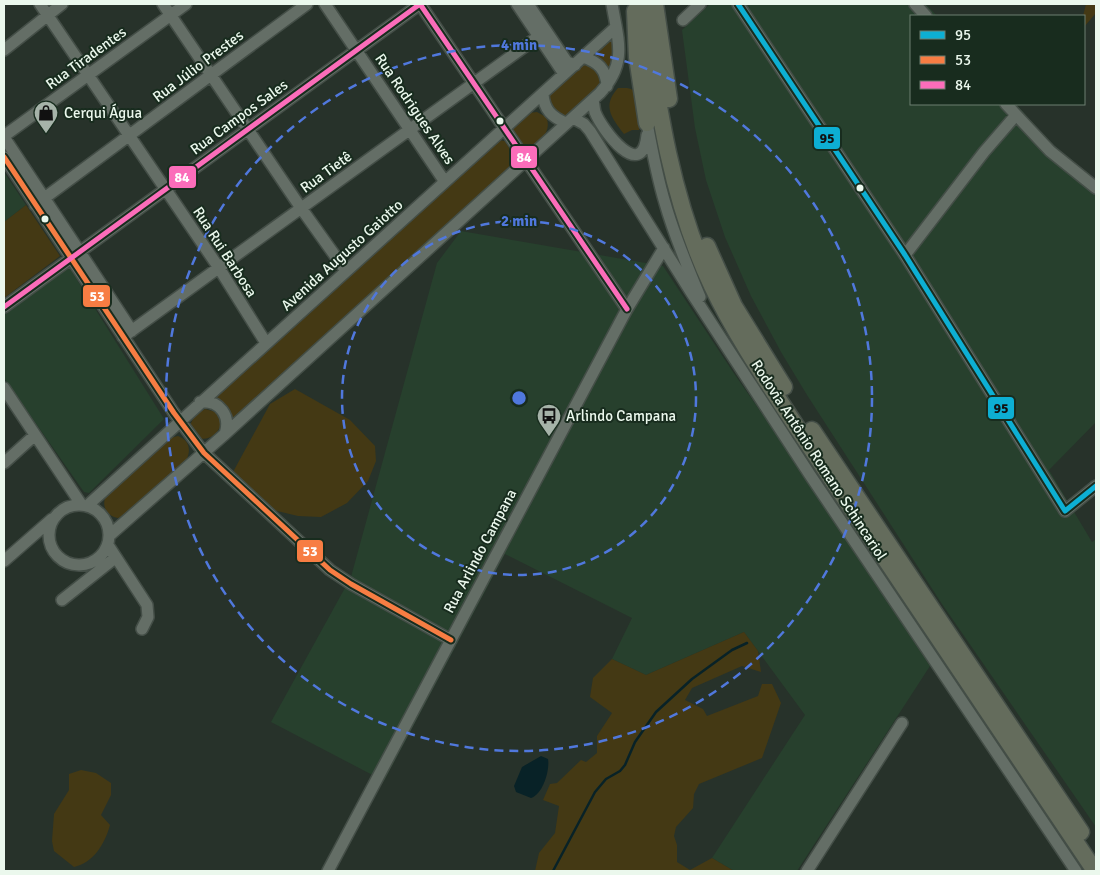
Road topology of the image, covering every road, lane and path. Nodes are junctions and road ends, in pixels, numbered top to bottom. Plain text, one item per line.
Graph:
1 (40, 4) edge
2 (62, 4) edge
3 (163, 4) edge
4 (186, 4) edge
5 (307, 4) edge
6 (325, 4) edge
7 (420, 4) edge
8 (517, 4) edge
9 (528, 4) edge
10 (612, 4) edge
11 (635, 4) edge
12 (643, 4) edge
13 (655, 4) edge
14 (700, 4) edge
15 (738, 4) edge
16 (915, 4) edge
17 (48, 15) junction
18 (170, 15) junction
19 (925, 15) edge
20 (682, 20) dead end
21 (616, 27) junction
22 (542, 33) junction
23 (4, 50) edge
24 (357, 50) junction
25 (579, 61) junction
26 (89, 74) junction
27 (564, 74) junction
28 (210, 75) junction
29 (474, 83) junction
30 (607, 86) junction
31 (543, 94) junction
32 (593, 100) junction
33 (1007, 105) edge
34 (1016, 115) junction
35 (570, 121) junction
36 (648, 123) junction
37 (248, 129) junction
38 (411, 129) junction
39 (504, 129) junction
40 (129, 136) junction
41 (4, 137) edge
42 (4, 157) edge
43 (526, 160) junction
44 (446, 182) junction
45 (1096, 188) edge
46 (165, 189) junction
47 (40, 202) junction
48 (301, 208) junction
49 (664, 248) junction
50 (75, 255) junction
51 (905, 255) junction
52 (219, 268) junction
53 (346, 271) junction
54 (4, 307) edge
55 (626, 309) junction
56 (710, 319) junction
57 (127, 334) junction
58 (266, 343) junction
59 (4, 388) edge
60 (200, 402) junction
61 (177, 417) junction
62 (225, 434) junction
63 (35, 435) junction
64 (204, 453) junction
65 (4, 463) edge
66 (1096, 486) edge
67 (84, 505) junction
68 (56, 516) junction
69 (109, 540) junction
70 (115, 558) junction
71 (4, 560) edge
72 (62, 600) dead end
73 (142, 629) dead end
74 (451, 640) junction
75 (902, 723) dead end
76 (1096, 854) edge
77 (328, 871) edge
78 (807, 871) edge
79 (1076, 871) edge
80 (1095, 871) edge

1 - 17 street, Rua Rui Barbosa
2 - 17 street
3 - 18 street
4 - 18 street, Rua Tiradentes
5 - 28 street, Rua Júlio Prestes
6 - 24 street, Rua Rodrigues Alves
7 - 24 street, Rua Campos Sales
7 - 29 street
8 - 22 street
9 - 22 street
10 - 21 street
11 - 36 highway
12 - 80 highway, Rodovia Antônio Romano Schincariol
13 - 76 highway, Rodovia Antônio Romano Schincariol
14 - 20 street
15 - 51 street
16 - 19 street
17 - 23 street
17 - 26 street, Rua Rui Barbosa
18 - 26 street, Rua Tiradentes
18 - 28 street
21 - 25 street, Avenida Augusto Gaiotto
21 - 30 street
22 - 25 street
22 - 27 street
22 - 29 street, Rua Tietê
24 - 37 street, Rua Campos Sales
24 - 38 street, Rua Rodrigues Alves
25 - 27 street, Avenida Augusto Gaiotto
25 - 30 street
26 - 40 street, Rua Rui Barbosa
26 - 41 street, Rua Tiradentes
27 - 31 street, Avenida Augusto Gaiotto
28 - 37 street
28 - 40 street, Rua Júlio Prestes
29 - 38 street, Rua Tietê
29 - 39 street
30 - 32 street
31 - 35 street
31 - 39 street, Avenida Augusto Gaiotto
32 - 35 street
32 - 36 street
33 - 34 street
34 - 45 street
34 - 51 street
35 - 43 street
35 - 49 street
36 - 56 street
37 - 46 street, Rua Campos Sales
37 - 48 street
38 - 44 street, Rua Rodrigues Alves
38 - 48 street, Rua Tietê
39 - 43 street
39 - 44 street, Avenida Augusto Gaiotto
40 - 46 street, Rua Rui Barbosa
40 - 47 street, Rua Júlio Prestes
41 - 47 street
42 - 47 street
43 - 55 street
43 - 62 street
44 - 53 street, Avenida Augusto Gaiotto
46 - 50 street, Rua Campos Sales
46 - 52 street, Rua Rui Barbosa
47 - 50 street
48 - 52 street, Rua Tietê
48 - 53 street
49 - 55 street, Rua Arlindo Campana
49 - 56 street
50 - 54 street, Rua Campos Sales
50 - 57 street
51 - 66 street
52 - 57 street, Rua Tietê
52 - 58 street, Rua Rui Barbosa
53 - 58 street, Avenida Augusto Gaiotto
55 - 74 street, Rua Arlindo Campana
56 - 79 street
57 - 61 street
58 - 60 street, Avenida Augusto Gaiotto
59 - 63 street
60 - 61 street, Avenida Augusto Gaiotto
60 - 62 street
61 - 64 street
61 - 67 street, Avenida Augusto Gaiotto
62 - 64 street
63 - 65 street
63 - 67 street
64 - 69 street
64 - 74 street
67 - 68 street
67 - 69 street
68 - 69 street
68 - 71 street
69 - 70 street
70 - 72 street
70 - 73 street
74 - 77 street, Rua Arlindo Campana
75 - 78 street

